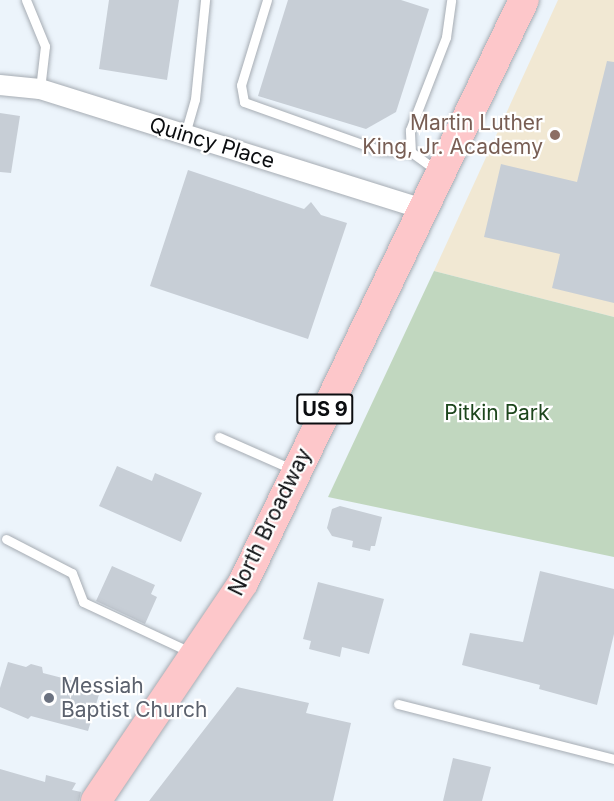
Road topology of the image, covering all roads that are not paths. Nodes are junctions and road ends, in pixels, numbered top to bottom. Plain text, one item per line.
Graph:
1 (26, 0) edge
2 (205, 0) edge
3 (267, 0) edge
4 (451, 0) edge
5 (524, 0) edge
6 (0, 85) edge
7 (40, 89) junction
8 (185, 134) junction
9 (411, 152) junction
10 (441, 173) junction
11 (422, 208) junction
12 (219, 437) dead end
13 (296, 471) junction
14 (6, 539) dead end
15 (195, 655) junction
16 (398, 704) dead end
17 (614, 759) edge
18 (96, 801) edge

1 - 7 lane
2 - 8 lane
3 - 9 lane
4 - 9 lane
5 - 10 main road, North Broadway / US 9
6 - 7 street, Quincy Place
7 - 8 street, Quincy Place
8 - 11 street, Quincy Place
9 - 10 lane
10 - 11 main road, North Broadway / US 9
11 - 13 main road, North Broadway / US 9
12 - 13 lane
13 - 15 main road, North Broadway / US 9
14 - 15 lane
15 - 18 main road, North Broadway / US 9
16 - 17 lane

